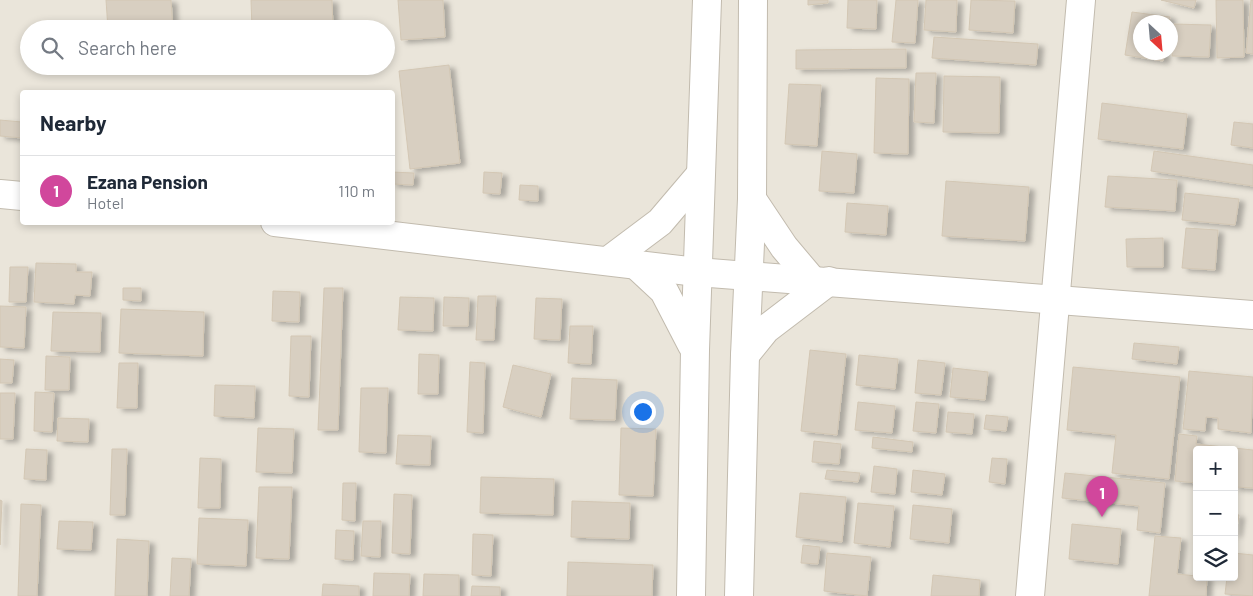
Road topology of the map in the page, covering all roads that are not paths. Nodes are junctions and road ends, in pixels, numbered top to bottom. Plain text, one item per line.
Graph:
1 (707, 0) edge
2 (753, 0) edge
3 (1081, 0) edge
4 (700, 175) junction
5 (0, 194) edge
6 (20, 196) edge
7 (752, 198) junction
8 (301, 225) edge
9 (608, 260) junction
10 (635, 264) junction
11 (697, 272) junction
12 (748, 274) junction
13 (820, 280) junction
14 (1057, 299) junction
15 (1253, 315) edge
16 (695, 350) junction
17 (744, 355) junction
18 (691, 596) edge
19 (739, 596) edge
20 (1030, 596) edge

1 - 4 street
2 - 7 street
3 - 14 street
4 - 9 street
4 - 11 street
5 - 6 street
7 - 12 street
7 - 13 street
8 - 9 street
9 - 10 street
10 - 11 street
10 - 16 street
11 - 12 street
11 - 16 street
12 - 13 street
12 - 17 street
13 - 14 street
13 - 17 street
14 - 15 street
14 - 20 street
16 - 18 street
17 - 19 street

